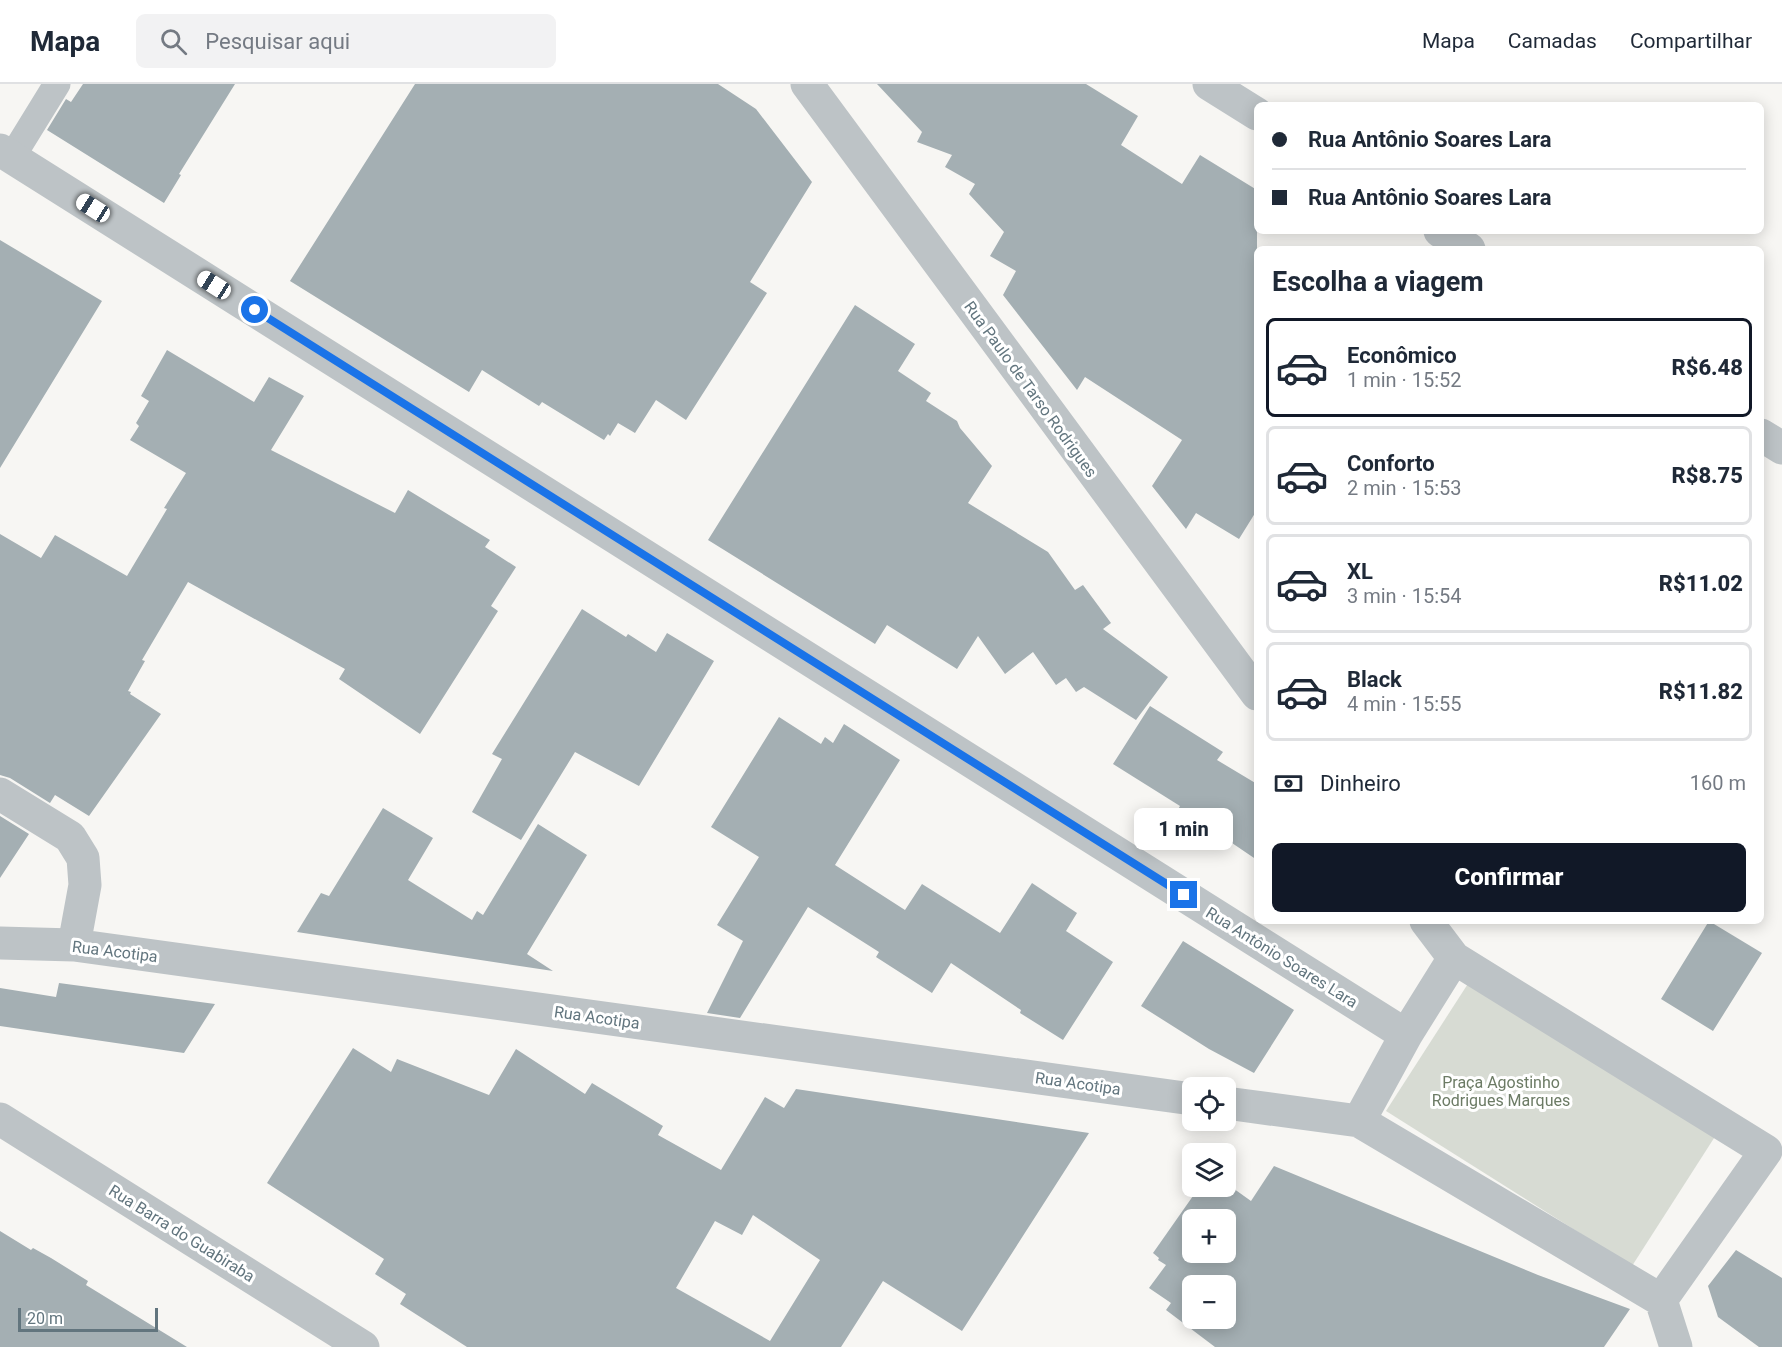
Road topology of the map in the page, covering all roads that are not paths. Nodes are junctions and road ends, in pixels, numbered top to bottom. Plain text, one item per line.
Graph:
1 (57, 84) edge
2 (807, 84) edge
3 (1209, 84) edge
4 (1254, 112) edge
5 (6, 154) edge
6 (1445, 234) edge
7 (1464, 246) edge
8 (1764, 437) edge
9 (1782, 448) edge
10 (1254, 690) edge
11 (0, 794) edge
12 (1428, 924) edge
13 (0, 943) edge
14 (74, 945) junction
15 (1454, 958) junction
16 (1406, 1035) junction
17 (1182, 1098) edge
18 (1236, 1104) edge
19 (0, 1119) edge
20 (1359, 1121) junction
21 (1774, 1151) edge
22 (1661, 1300) junction
23 (363, 1347) edge
24 (1676, 1347) edge

1 - 5 lane
2 - 10 street, Rua Paulo de Tarso Rodrigues
3 - 4 street
5 - 16 street, Rua Antônio Soares Lara
6 - 7 street
8 - 9 street
11 - 14 street
12 - 15 street
13 - 14 street, Rua Acotipa
14 - 17 street, Rua Acotipa
15 - 16 street
15 - 21 street
16 - 20 street
18 - 20 street
19 - 23 street, Rua Barra do Guabiraba
20 - 22 street
21 - 22 street
22 - 24 street

